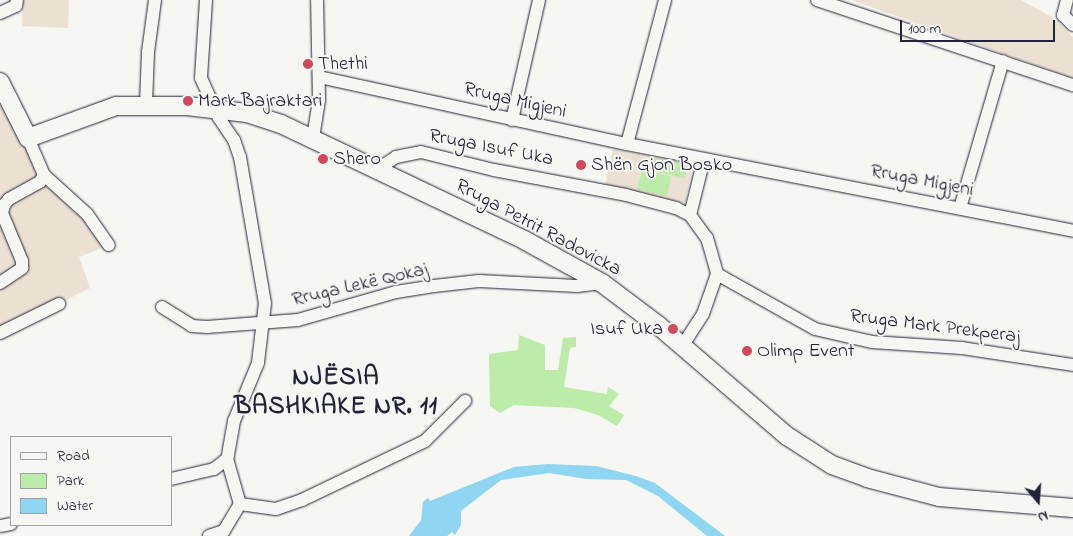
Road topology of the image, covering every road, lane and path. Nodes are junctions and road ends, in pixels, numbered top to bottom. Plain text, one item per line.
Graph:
1 (17, 0) edge
2 (155, 0) edge
3 (206, 0) edge
4 (317, 0) edge
5 (539, 0) edge
6 (665, 0) edge
7 (817, 0) edge
8 (1067, 0) edge
9 (0, 13) edge
10 (1073, 25) edge
11 (1003, 61) junction
12 (319, 77) junction
13 (0, 82) edge
14 (1073, 85) edge
15 (146, 104) junction
16 (215, 109) junction
17 (512, 120) junction
18 (28, 138) junction
19 (313, 138) junction
20 (627, 144) junction
21 (704, 159) junction
22 (376, 170) junction
23 (44, 175) junction
24 (960, 208) junction
25 (690, 215) junction
26 (1073, 231) edge
27 (109, 245) dead end
28 (717, 274) junction
29 (0, 283) edge
30 (602, 283) junction
31 (59, 304) dead end
32 (162, 307) dead end
33 (264, 321) junction
34 (0, 333) edge
35 (682, 346) junction
36 (1073, 365) edge
37 (465, 401) dead end
38 (227, 459) junction
39 (172, 479) edge
40 (240, 504) junction
41 (1073, 508) edge
42 (209, 536) edge

1 - 9 street
2 - 15 street
3 - 16 street
4 - 12 street
5 - 17 street
6 - 20 street
7 - 11 street
8 - 10 street
11 - 14 street
11 - 24 street
12 - 17 street, Rruga Migjeni
12 - 19 street
13 - 18 main road
15 - 16 main road, Rruga Petrit Radovicka
15 - 18 main road, Rruga Petrit Radovicka
16 - 19 main road, Rruga Petrit Radovicka
16 - 33 street
17 - 20 street, Rruga Migjeni
18 - 23 street
19 - 22 main road, Rruga Petrit Radovicka
20 - 21 street, Rruga Migjeni
21 - 24 street, Rruga Migjeni
21 - 25 street
22 - 25 street, Rruga Isuf Uka
22 - 30 main road, Rruga Petrit Radovicka
23 - 27 street
23 - 29 street
24 - 26 street, Rruga Migjeni
25 - 28 street, Rruga Isuf Uka
28 - 35 street
28 - 36 street, Rruga Mark Prekperaj
30 - 33 street, Rruga Lekë Qokaj
30 - 35 main road, Rruga Petrit Radovicka
31 - 34 street
32 - 33 street, Rruga Lekë Qokaj
33 - 38 street
35 - 41 main road, Rruga Petrit Radovicka
37 - 40 street
38 - 39 street
38 - 40 street
40 - 42 street

